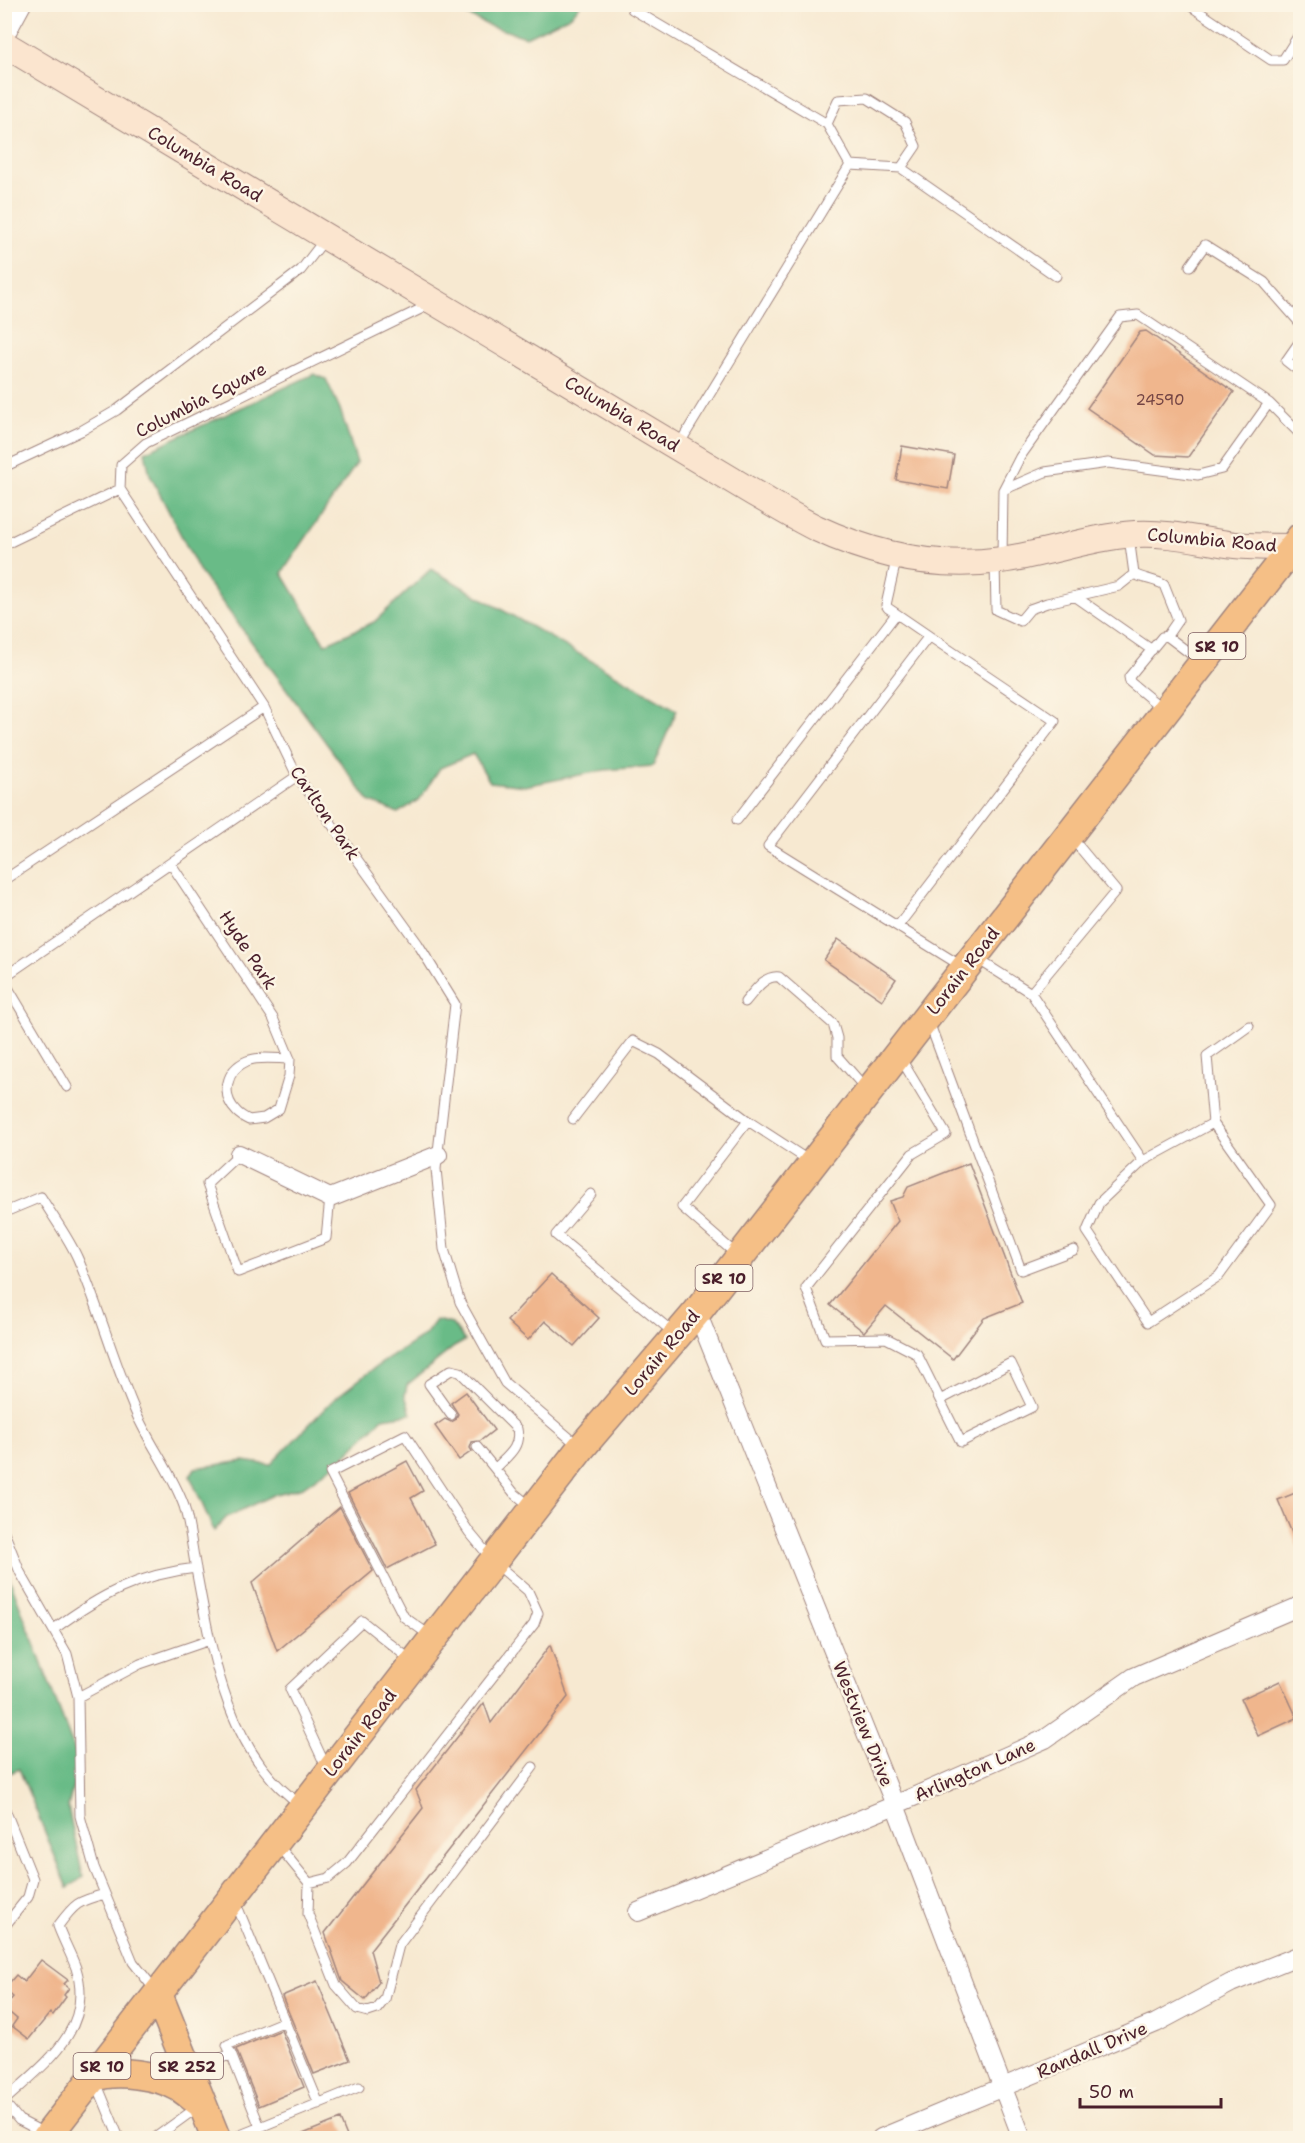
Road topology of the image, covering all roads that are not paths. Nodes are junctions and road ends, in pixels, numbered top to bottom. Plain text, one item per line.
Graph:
1 (22, 4) edge
2 (1191, 4) edge
3 (632, 9) dead end
4 (1300, 33) edge
5 (4, 37) edge
6 (4, 44) edge
7 (827, 124) junction
8 (850, 165) junction
9 (901, 168) junction
10 (327, 237) junction
11 (1190, 266) dead end
12 (1056, 276) dead end
13 (436, 302) junction
14 (1300, 322) edge
15 (1300, 341) edge
16 (1300, 372) edge
17 (1269, 403) junction
18 (1300, 434) edge
19 (677, 448) junction
20 (4, 467) edge
21 (120, 489) junction
22 (1003, 490) junction
23 (1129, 535) junction
24 (4, 544) edge
25 (1298, 545) edge
26 (897, 556) junction
27 (998, 560) junction
28 (1134, 574) junction
29 (1076, 597) junction
30 (896, 614) junction
31 (929, 636) junction
32 (1167, 636) junction
33 (1152, 650) junction
34 (1203, 664) junction
35 (264, 707) junction
36 (1166, 712) junction
37 (297, 776) junction
38 (737, 820) dead end
39 (1069, 835) junction
40 (171, 864) junction
41 (4, 880) edge
42 (898, 926) junction
43 (970, 963) junction
44 (4, 979) edge
45 (1031, 993) junction
46 (745, 1002) dead end
47 (927, 1017) junction
48 (1249, 1026) dead end
49 (898, 1055) junction
50 (290, 1059) junction
51 (67, 1087) dead end
52 (869, 1092) junction
53 (573, 1119) dead end
54 (748, 1120) junction
55 (1213, 1123) junction
56 (239, 1154) joint
57 (438, 1155) junction
58 (1143, 1161) junction
59 (813, 1164) junction
60 (591, 1194) dead end
61 (330, 1198) junction
62 (5, 1212) edge
63 (1074, 1250) dead end
64 (740, 1257) junction
65 (697, 1312) junction
66 (677, 1336) junction
67 (940, 1400) junction
68 (451, 1414) dead end
69 (477, 1447) dead end
70 (581, 1449) junction
71 (495, 1469) junction
72 (535, 1509) junction
73 (4, 1532) edge
74 (494, 1562) junction
75 (196, 1568) junction
76 (1300, 1606) edge
77 (54, 1629) junction
78 (434, 1639) junction
79 (210, 1640) junction
80 (415, 1663) junction
81 (78, 1697) junction
82 (533, 1767) dead end
83 (329, 1774) junction
84 (895, 1804) junction
85 (4, 1807) edge
86 (304, 1807) junction
87 (276, 1843) junction
88 (309, 1883) junction
89 (105, 1894) junction
90 (233, 1897) junction
91 (638, 1912) dead end
92 (4, 1927) edge
93 (1300, 1954) edge
94 (158, 1994) junction
95 (285, 2021) junction
96 (231, 2054) junction
97 (189, 2072) junction
98 (94, 2077) junction
99 (359, 2087) dead end
100 (1002, 2088) junction
101 (4, 2102) edge
102 (202, 2104) junction
103 (319, 2104) junction
104 (261, 2127) junction
105 (47, 2137) edge
106 (119, 2139) edge
107 (155, 2139) edge
108 (216, 2139) edge
109 (233, 2139) edge
110 (881, 2139) edge
111 (1022, 2139) edge

1 - 5 street
2 - 4 lane
3 - 7 lane
6 - 10 main road, Columbia Road
7 - 8 lane
7 - 9 lane
8 - 9 lane
8 - 19 lane
9 - 12 lane
10 - 13 main road, Columbia Road
10 - 20 lane
11 - 14 lane
13 - 19 main road, Columbia Road
13 - 21 lane, Columbia Square
15 - 16 lane
17 - 18 lane
17 - 22 lane
17 - 22 lane
19 - 26 main road, Columbia Road
21 - 24 lane
21 - 35 lane, Carlton Park
22 - 27 lane
23 - 25 main road, Columbia Road
23 - 27 main road, Columbia Road
23 - 28 lane
25 - 34 main road, Lorain Road / SR 10
26 - 27 main road, Columbia Road
26 - 30 lane
27 - 29 lane
28 - 29 lane
28 - 32 lane
29 - 33 lane
30 - 31 lane
30 - 38 lane
31 - 42 lane
31 - 42 lane
32 - 33 lane
32 - 34 lane
33 - 36 lane
34 - 36 main road, Lorain Road / SR 10
35 - 37 lane, Carlton Park
35 - 41 lane
36 - 39 main road, Lorain Road / SR 10
37 - 40 lane
37 - 57 lane, Carlton Park
39 - 43 main road, Lorain Road / SR 10
39 - 45 lane
40 - 44 lane
40 - 50 lane, Hyde Park
42 - 43 lane
43 - 45 lane
43 - 47 main road, Lorain Road / SR 10
44 - 51 lane
45 - 58 lane
46 - 52 lane
47 - 49 main road, Lorain Road / SR 10
47 - 63 lane
48 - 55 lane
49 - 52 main road, Lorain Road / SR 10
49 - 67 lane
50 - 50 lane
52 - 59 main road, Lorain Road / SR 10
53 - 54 lane
54 - 59 lane
54 - 64 lane
55 - 58 lane
55 - 58 lane
56 - 61 street
56 - 61 lane
57 - 61 street
57 - 70 lane, Carlton Park
59 - 64 main road, Lorain Road / SR 10
60 - 66 lane
62 - 75 lane
64 - 65 main road, Lorain Road / SR 10
65 - 66 main road, Lorain Road / SR 10
65 - 84 street, Westview Drive
66 - 70 main road, Lorain Road / SR 10
67 - 67 lane
68 - 71 lane
69 - 71 lane
70 - 72 main road, Lorain Road / SR 10
71 - 72 lane
72 - 74 main road, Lorain Road / SR 10
73 - 77 lane
74 - 78 main road, Lorain Road / SR 10
74 - 78 lane
74 - 88 lane
75 - 77 lane
75 - 79 lane
76 - 84 street, Arlington Lane
77 - 81 lane
78 - 80 main road, Lorain Road / SR 10
79 - 81 lane
79 - 86 lane
80 - 83 main road, Lorain Road / SR 10
80 - 83 lane
81 - 89 lane
82 - 88 lane
83 - 86 main road, Lorain Road / SR 10
84 - 91 street, Arlington Lane
84 - 100 street, Westview Drive
85 - 92 lane
86 - 87 main road, Lorain Road / SR 10
87 - 88 lane
87 - 90 main road, Lorain Road / SR 10
89 - 94 lane
89 - 101 lane
90 - 94 main road, Lorain Road / SR 10
90 - 95 lane
93 - 100 street, Randall Drive
94 - 97 main road, SR 252
94 - 98 main road, Lorain Road / SR 10
95 - 96 lane
95 - 103 lane
96 - 97 lane
96 - 104 lane
97 - 102 main road, SR 252
98 - 102 main road
98 - 105 main road, Lorain Road / SR 10
98 - 106 lane
99 - 103 lane
100 - 110 street, Randall Drive
100 - 111 street, Westview Drive
101 - 105 lane
102 - 107 lane
102 - 108 main road, SR 252
103 - 104 lane
104 - 109 lane

